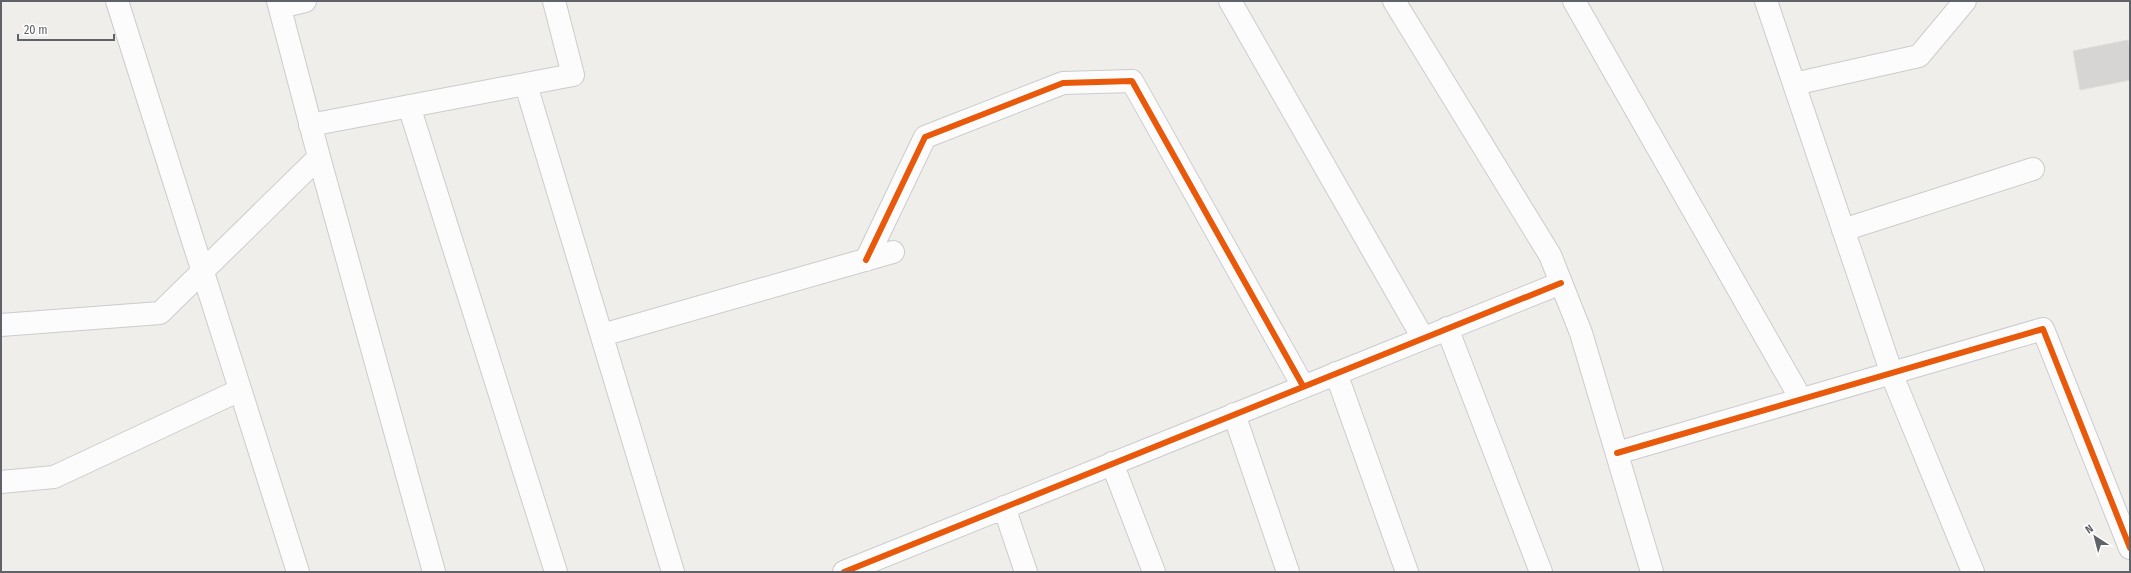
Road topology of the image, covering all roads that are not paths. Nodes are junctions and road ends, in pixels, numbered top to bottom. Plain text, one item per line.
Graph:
1 (117, 1) edge
2 (305, 1) edge
3 (554, 1) edge
4 (1230, 1) edge
5 (1394, 1) edge
6 (1574, 1) edge
7 (1766, 1) edge
8 (1965, 1) edge
9 (279, 4) edge
10 (1794, 84) junction
11 (526, 85) junction
12 (409, 106) junction
13 (310, 125) junction
14 (319, 157) junction
15 (2033, 169) dead end
16 (1843, 230) junction
17 (893, 252) dead end
18 (866, 260) junction
19 (203, 271) junction
20 (1561, 283) junction
21 (1, 325) edge
22 (1447, 328) junction
23 (602, 335) junction
24 (1423, 338) junction
25 (1336, 373) junction
26 (1892, 373) junction
27 (1303, 386) junction
28 (240, 390) junction
29 (1801, 399) junction
30 (1234, 414) junction
31 (1617, 453) junction
32 (1112, 463) junction
33 (1, 482) edge
34 (1004, 507) junction
35 (2130, 548) edge
36 (298, 572) edge
37 (434, 572) edge
38 (556, 572) edge
39 (673, 572) edge
40 (844, 572) edge
41 (1026, 572) edge
42 (1154, 572) edge
43 (1288, 572) edge
44 (1407, 572) edge
45 (1541, 572) edge
46 (1652, 572) edge
47 (1972, 572) edge

1 - 19 street
2 - 9 street
3 - 11 street
4 - 24 street
5 - 20 street
6 - 29 street
7 - 10 street
8 - 10 street
9 - 13 street
10 - 16 street
11 - 12 street
11 - 23 street
12 - 13 street
12 - 38 street
13 - 14 street
14 - 19 street
14 - 37 street
15 - 16 street
16 - 26 street
17 - 18 street
18 - 23 street
18 - 27 street
19 - 21 street
19 - 28 street
20 - 22 street
20 - 31 street
22 - 24 street
22 - 45 street
23 - 39 street
24 - 25 street
25 - 27 street
25 - 44 street
26 - 29 street
26 - 35 street
26 - 47 street
27 - 30 street
28 - 33 street
28 - 36 street
29 - 31 street
30 - 32 street
30 - 43 street
31 - 46 street
32 - 34 street
32 - 42 street
34 - 40 street
34 - 41 street

